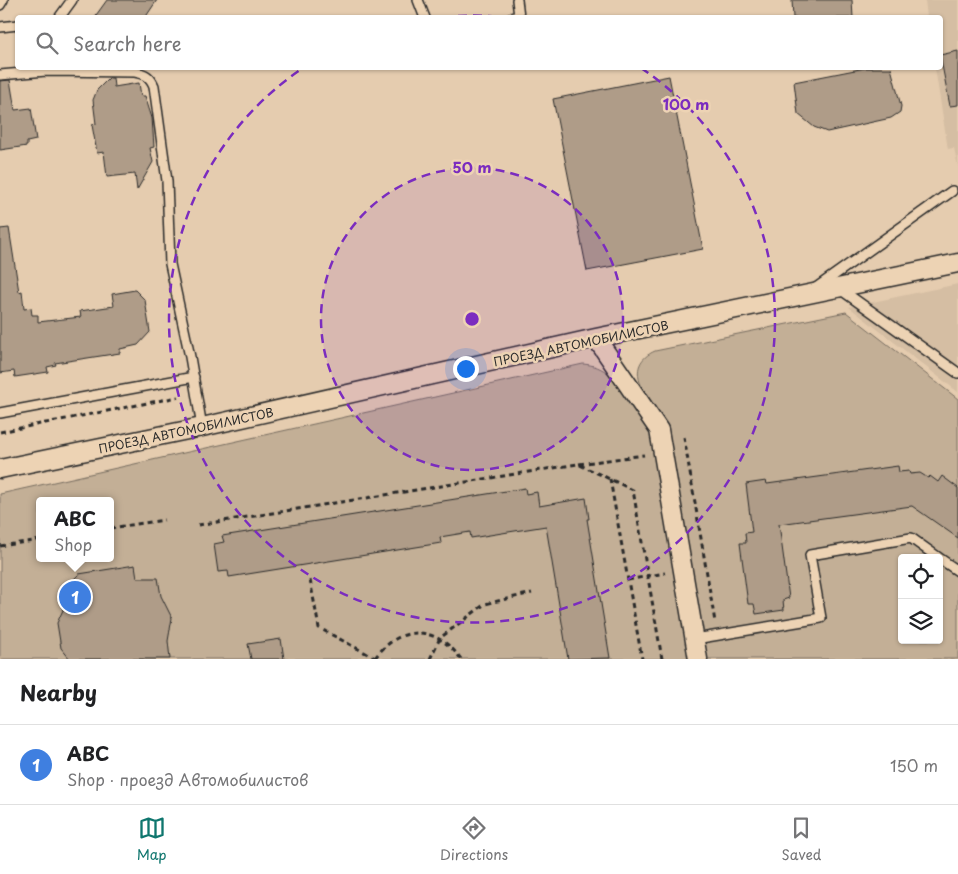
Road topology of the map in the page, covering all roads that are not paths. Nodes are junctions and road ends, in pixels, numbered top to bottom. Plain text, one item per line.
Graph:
1 (3, 0) edge
2 (72, 0) edge
3 (418, 0) edge
4 (517, 0) edge
5 (0, 5) edge
6 (62, 15) edge
7 (424, 15) edge
8 (519, 15) edge
9 (15, 25) edge
10 (0, 27) edge
11 (0, 76) edge
12 (952, 191) dead end
13 (955, 267) edge
14 (839, 289) junction
15 (806, 295) junction
16 (596, 338) junction
17 (958, 373) edge
18 (194, 377) junction
19 (0, 413) edge
20 (202, 427) junction
21 (0, 469) edge
22 (933, 554) edge
23 (943, 561) edge
24 (958, 571) edge
25 (695, 640) junction
26 (698, 659) edge

1 - 5 lane
2 - 6 lane
3 - 7 lane
4 - 8 lane
9 - 10 lane
11 - 18 lane
12 - 15 lane
13 - 14 street, ПРОЕЗД АВТОМОБИЛИСТОВ
14 - 15 street, ПРОЕЗД АВТОМОБИЛИСТОВ
14 - 17 lane
15 - 16 street, ПРОЕЗД АВТОМОБИЛИСТОВ
16 - 20 street, ПРОЕЗД АВТОМОБИЛИСТОВ
16 - 25 street
18 - 19 lane
18 - 20 lane
20 - 21 street, ПРОЕЗД АВТОМОБИЛИСТОВ
22 - 25 lane
23 - 24 lane
25 - 26 street

